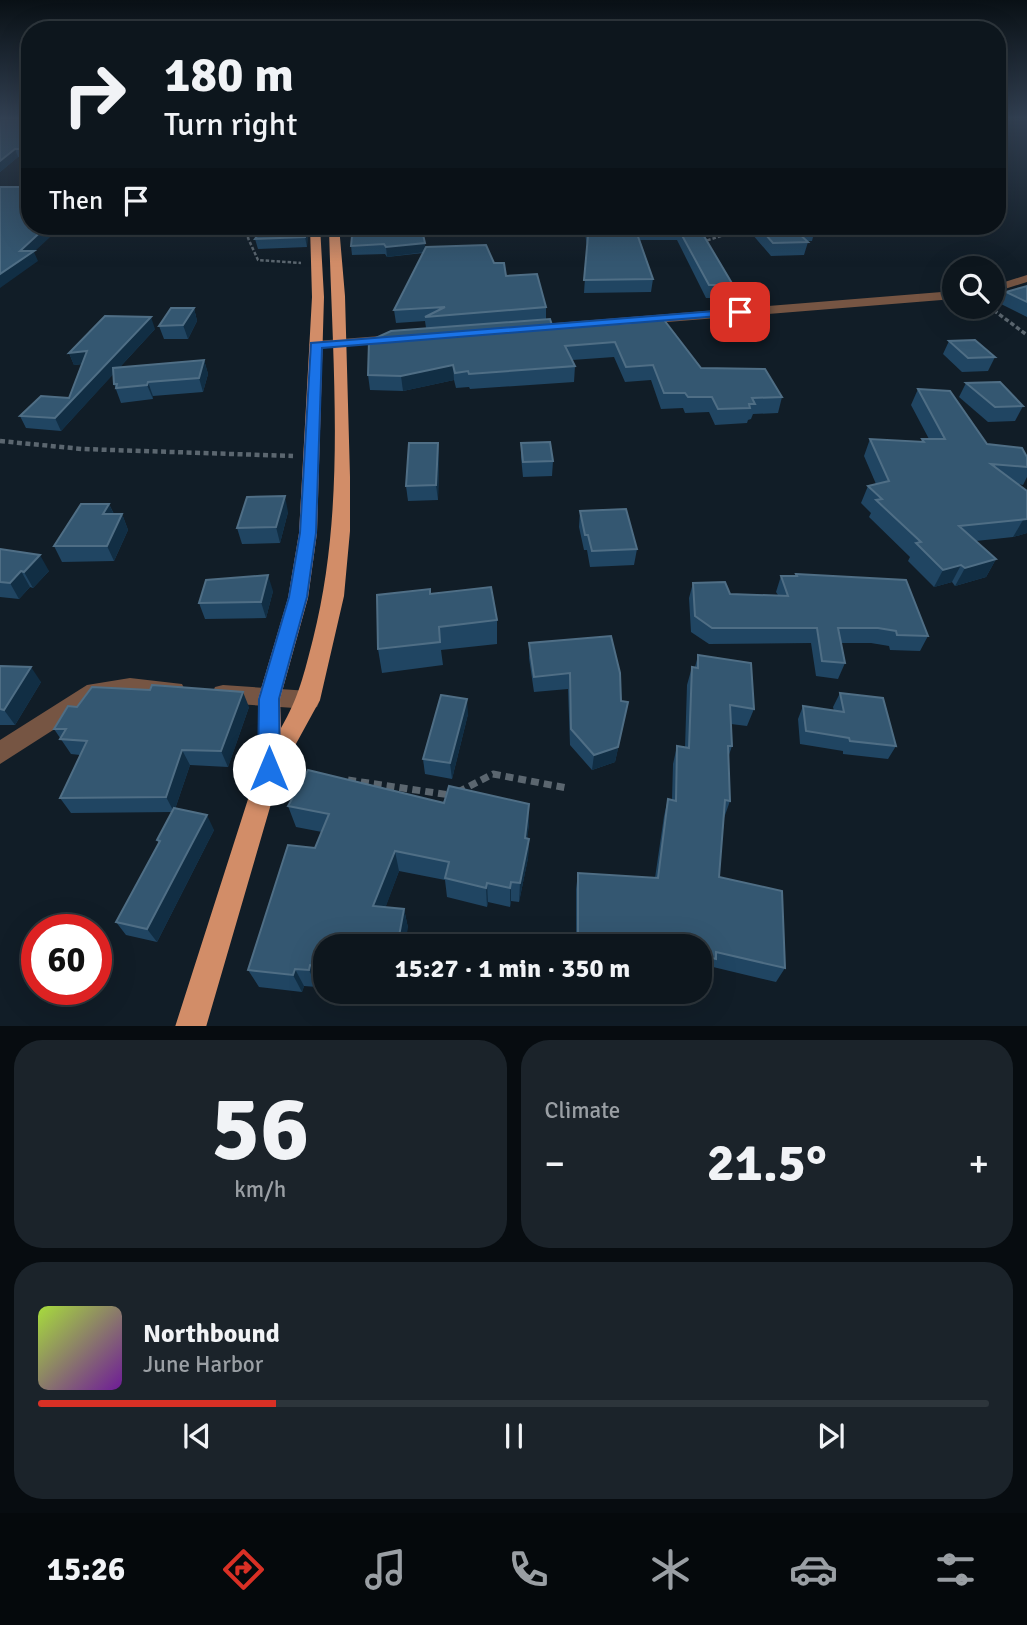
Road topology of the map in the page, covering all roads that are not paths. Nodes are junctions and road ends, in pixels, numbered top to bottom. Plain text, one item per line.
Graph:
1 (316, 235) edge
2 (334, 235) edge
3 (1027, 278) edge
4 (1005, 286) edge
5 (942, 296) edge
6 (531, 328) edge
7 (408, 338) edge
8 (340, 343) junction
9 (316, 345) junction
10 (269, 699) junction
11 (309, 700) junction
12 (0, 752) edge
13 (269, 769) junction
14 (190, 1026) edge

1 - 9 main road
2 - 8 main road
3 - 4 street
5 - 6 street
7 - 8 street
8 - 9 street
8 - 11 main road
9 - 10 main road
10 - 11 street
10 - 12 street
10 - 13 main road
11 - 13 main road
13 - 14 main road

